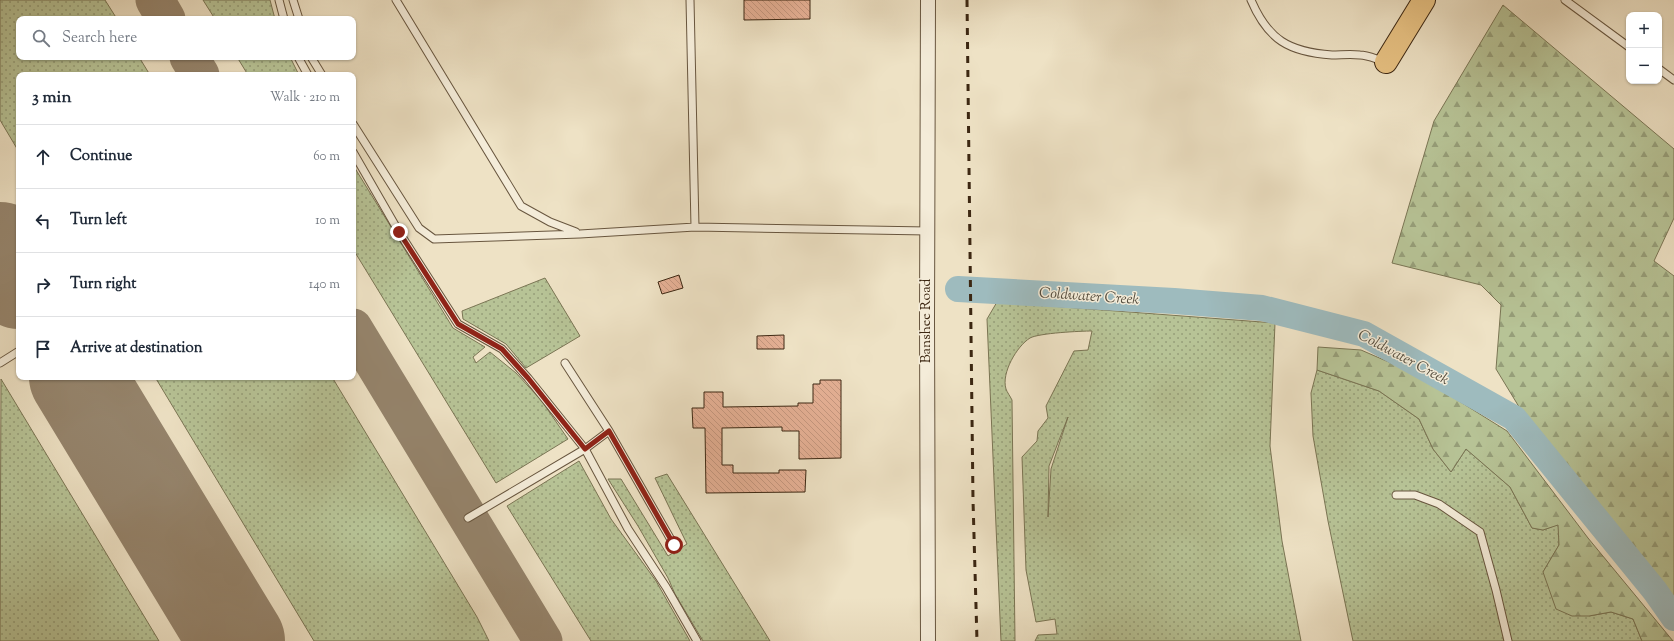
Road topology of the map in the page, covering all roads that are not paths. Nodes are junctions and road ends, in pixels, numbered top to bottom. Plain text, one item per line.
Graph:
1 (279, 0) edge
2 (293, 0) edge
3 (396, 0) edge
4 (690, 0) edge
5 (928, 0) edge
6 (1251, 0) edge
7 (1424, 0) edge
8 (1566, 0) edge
9 (283, 16) edge
10 (297, 16) edge
11 (1626, 45) edge
12 (300, 60) edge
13 (313, 60) edge
14 (1386, 62) joint
15 (1662, 71) edge
16 (306, 72) edge
17 (320, 72) edge
18 (1674, 80) edge
19 (356, 129) edge
20 (356, 157) edge
21 (695, 227) junction
22 (928, 231) junction
23 (580, 234) junction
24 (16, 352) edge
25 (0, 363) edge
26 (564, 363) dead end
27 (609, 431) junction
28 (585, 449) junction
29 (1396, 495) dead end
30 (468, 518) dead end
31 (674, 545) dead end
32 (697, 641) edge
33 (928, 641) edge
34 (1508, 641) edge

1 - 9 lane
2 - 10 lane
3 - 23 lane
4 - 21 lane
5 - 22 street, Banshee Road
6 - 14 lane
7 - 14 main road
8 - 11 lane
12 - 16 lane
13 - 17 lane
15 - 18 lane
19 - 23 lane
20 - 28 lane
21 - 22 lane
21 - 23 lane
22 - 33 street, Banshee Road
24 - 25 lane
26 - 27 lane
27 - 28 lane
27 - 31 lane
28 - 30 lane
28 - 32 lane
29 - 34 lane

